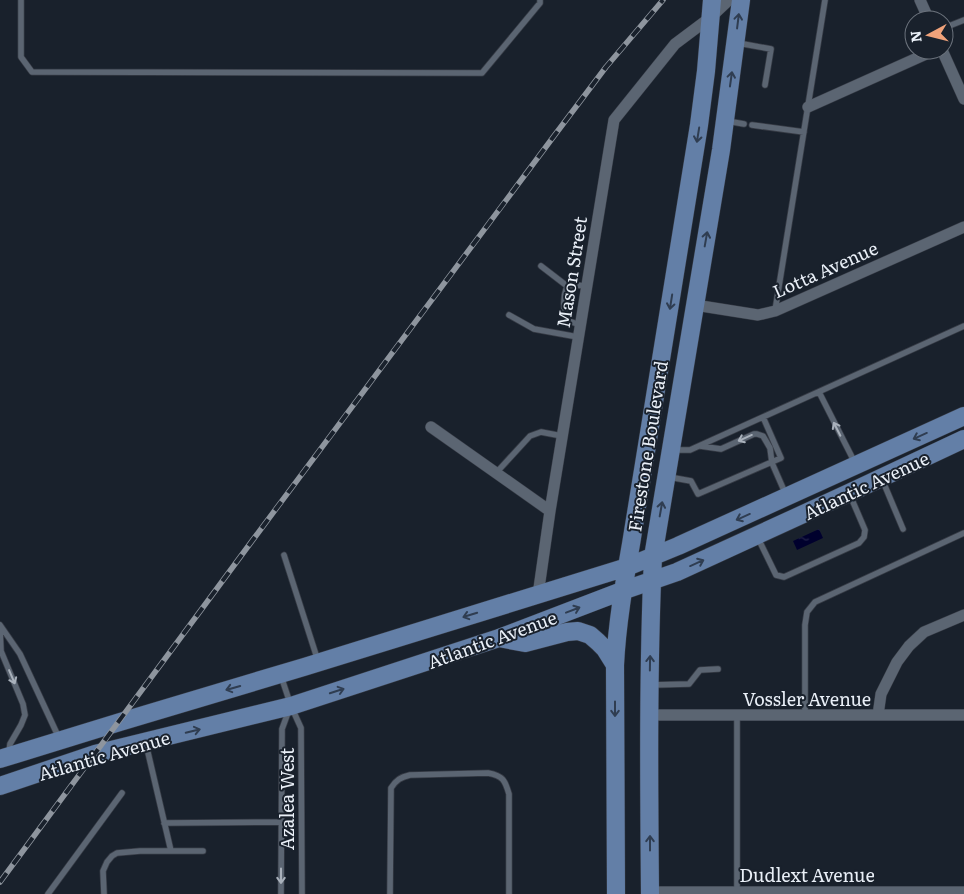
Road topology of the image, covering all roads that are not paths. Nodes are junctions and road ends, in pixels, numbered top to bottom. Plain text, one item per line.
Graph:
1 (21, 0) edge
2 (540, 0) edge
3 (729, 0) edge
4 (741, 0) edge
5 (825, 0) edge
6 (712, 8) edge
7 (736, 42) junction
8 (913, 60) edge
9 (947, 60) edge
10 (765, 85) dead end
11 (964, 98) edge
12 (808, 107) junction
13 (725, 121) junction
14 (744, 124) dead end
15 (752, 125) dead end
16 (804, 132) junction
17 (685, 220) junction
18 (964, 227) edge
19 (541, 266) dead end
20 (567, 286) junction
21 (587, 286) junction
22 (695, 305) junction
23 (775, 311) junction
24 (508, 315) dead end
25 (580, 325) junction
26 (964, 326) edge
27 (578, 337) junction
28 (819, 392) junction
29 (964, 416) edge
30 (763, 417) junction
31 (431, 427) dead end
32 (562, 436) junction
33 (964, 439) edge
34 (700, 446) junction
35 (671, 450) junction
36 (772, 463) junction
37 (856, 465) junction
38 (496, 473) junction
39 (667, 476) junction
40 (882, 478) junction
41 (849, 493) junction
42 (787, 497) junction
43 (550, 510) junction
44 (903, 529) dead end
45 (964, 533) edge
46 (757, 536) junction
47 (284, 555) dead end
48 (653, 557) junction
49 (627, 567) junction
50 (652, 582) junction
51 (622, 591) junction
52 (538, 595) junction
53 (964, 615) edge
54 (0, 625) edge
55 (0, 630) edge
56 (499, 638) junction
57 (319, 662) junction
58 (615, 665) junction
59 (718, 669) dead end
60 (280, 674) junction
61 (649, 685) junction
62 (291, 706) junction
63 (649, 715) junction
64 (737, 715) junction
65 (805, 715) junction
66 (878, 715) junction
67 (964, 715) edge
68 (60, 740) junction
69 (146, 742) junction
70 (5, 758) edge
71 (0, 786) edge
72 (122, 793) dead end
73 (164, 822) junction
74 (281, 822) junction
75 (171, 851) junction
76 (204, 851) dead end
77 (964, 892) edge
78 (650, 893) edge
79 (737, 893) edge
80 (48, 894) edge
81 (104, 894) edge
82 (280, 894) edge
83 (302, 894) edge
84 (390, 894) edge
85 (510, 894) edge
86 (616, 894) edge

1 - 2 lane
3 - 6 street, Mason Street
7 -> 4 main road, Firestone Boulevard
5 - 12 lane
6 -> 17 main road, Firestone Boulevard
6 - 21 street, Mason Street
7 - 10 lane
13 -> 7 main road, Firestone Boulevard
8 - 12 street
9 - 11 street
12 - 16 lane
13 - 14 lane
22 -> 13 main road, Firestone Boulevard
15 - 16 lane
16 - 23 lane
17 - 22 main road
17 -> 49 main road, Firestone Boulevard
18 - 23 street, Lotta Avenue
19 - 20 lane
20 - 21 lane
20 - 25 lane
21 - 25 street, Mason Street
22 - 23 street, Lotta Avenue
22 - 35 main road, Firestone Boulevard
24 - 27 lane
25 - 27 street, Mason Street
26 - 28 lane
27 - 32 street, Mason Street
28 - 30 lane
37 -> 28 lane
29 -> 37 main road, Atlantic Avenue
30 - 34 lane
30 - 36 lane
31 - 38 street
32 - 38 lane
32 - 43 street, Mason Street
33 - 40 main road, Atlantic Avenue
34 - 35 lane
36 -> 34 lane
35 - 39 main road, Firestone Boulevard
36 - 39 lane
36 - 42 lane
37 - 42 main road, Atlantic Avenue
38 - 43 street
48 -> 39 main road, Firestone Boulevard
40 - 41 main road, Atlantic Avenue
40 - 44 lane
41 - 46 main road, Atlantic Avenue
41 - 46 lane
42 -> 48 main road, Atlantic Avenue
43 - 52 street, Mason Street
45 - 65 lane
50 -> 46 main road, Atlantic Avenue
47 - 57 lane
48 - 49 main road, Atlantic Avenue
48 - 50 main road, Firestone Boulevard
49 - 51 main road, Firestone Boulevard
49 - 52 main road, Atlantic Avenue
50 - 51 main road, Atlantic Avenue
61 -> 50 main road, Firestone Boulevard
56 -> 51 main road, Atlantic Avenue
51 - 58 main road, Firestone Boulevard
52 -> 57 main road, Atlantic Avenue
53 - 66 street
54 - 68 lane
55 -> 70 lane
56 - 58 main road
62 -> 56 main road, Atlantic Avenue
57 - 60 main road, Atlantic Avenue
58 -> 86 main road, Firestone Boulevard
59 - 61 lane
60 - 62 lane, Azalea West
60 -> 68 main road, Atlantic Avenue
61 - 63 main road, Firestone Boulevard
69 -> 62 main road, Atlantic Avenue
62 - 74 lane, Azalea West
62 - 83 lane, Azalea West
63 - 64 street, Vossler Avenue
78 -> 63 main road, Firestone Boulevard
64 - 65 street, Vossler Avenue
64 - 79 lane
65 - 66 street, Vossler Avenue
66 - 67 street, Vossler Avenue
68 - 70 main road, Atlantic Avenue
69 - 71 main road, Atlantic Avenue
69 - 73 lane
72 - 80 lane
73 - 74 lane
73 - 75 lane
74 -> 82 lane, Azalea West
75 - 76 lane
75 - 81 lane
77 - 79 street, Dudlext Avenue
78 - 79 street, Dudlext Avenue
84 - 85 lane

